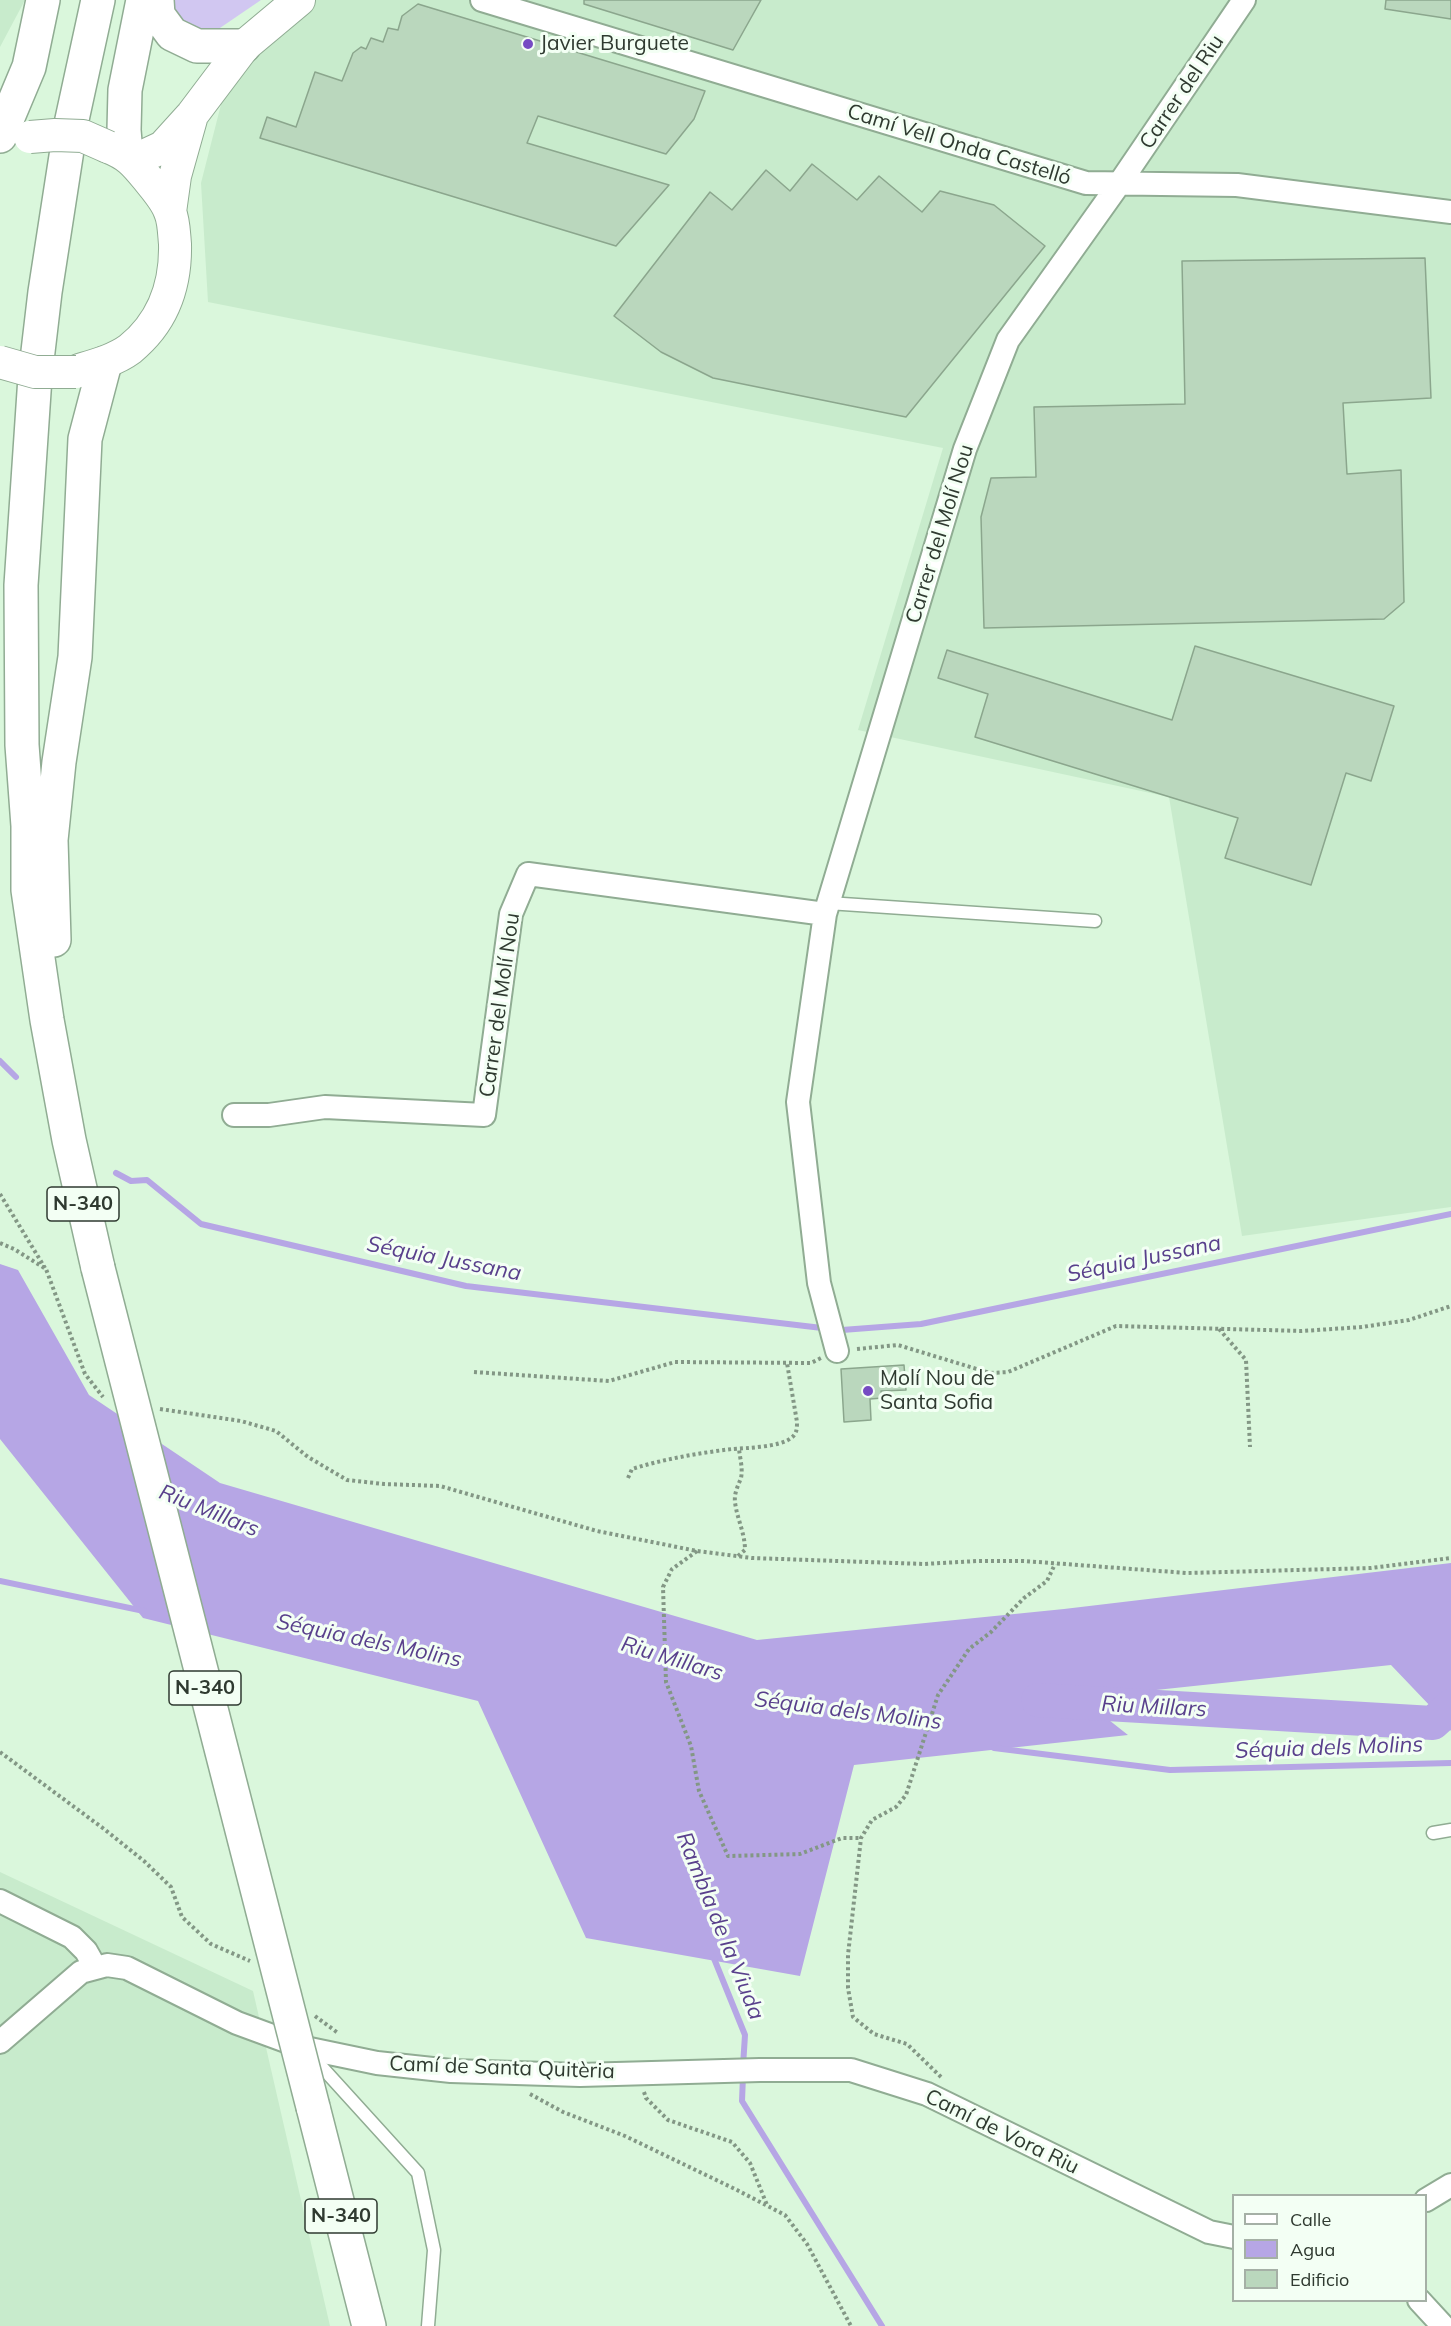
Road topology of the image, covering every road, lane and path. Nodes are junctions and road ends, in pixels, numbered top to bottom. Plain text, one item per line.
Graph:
1 (43, 0) edge
2 (98, 0) edge
3 (143, 0) edge
4 (157, 0) edge
5 (299, 0) edge
6 (482, 0) edge
7 (1245, 0) edge
8 (244, 46) junction
9 (192, 115) junction
10 (15, 137) edge
11 (0, 147) edge
12 (123, 154) junction
13 (1119, 184) junction
14 (170, 212) junction
15 (1451, 212) edge
16 (0, 362) edge
17 (90, 367) junction
18 (0, 752) edge
19 (28, 890) junction
20 (827, 909) junction
21 (1095, 921) dead end
22 (47, 1020) junction
23 (234, 1115) dead end
24 (0, 1194) edge
25 (0, 1243) edge
26 (46, 1269) junction
27 (1451, 1306) edge
28 (1219, 1329) junction
29 (837, 1351) junction
30 (787, 1363) junction
31 (474, 1372) dead end
32 (105, 1399) dead end
33 (149, 1407) dead end
34 (1250, 1447) dead end
35 (739, 1449) junction
36 (628, 1478) dead end
37 (698, 1551) junction
38 (738, 1556) junction
39 (1451, 1558) edge
40 (1055, 1564) junction
41 (0, 1752) edge
42 (1451, 1830) edge
43 (1433, 1833) dead end
44 (861, 1838) junction
45 (0, 1901) edge
46 (95, 1967) junction
47 (256, 1967) dead end
48 (307, 2009) dead end
49 (341, 2035) dead end
50 (0, 2042) edge
51 (305, 2048) junction
52 (490, 2072) junction
53 (723, 2072) joint
54 (641, 2073) junction
55 (927, 2094) junction
56 (1451, 2185) edge
57 (1427, 2199) edge
58 (767, 2206) junction
59 (1232, 2237) edge
60 (1420, 2302) edge
61 (1444, 2320) edge
62 (369, 2326) edge
63 (428, 2326) edge
64 (851, 2326) edge

1 - 10 highway
2 - 19 highway, N-340
3 - 12 highway
4 - 8 highway
5 - 8 main road
6 - 13 street, Camí Vell Onda Castelló
7 - 13 street, Carrer del Riu
8 - 9 main road
9 - 12 main road
9 - 14 main road
10 - 11 main road
10 - 12 main road, bridge
12 - 14 main road
13 - 15 street, Camí Vell Onda Castelló
13 - 20 street, Carrer del Molí Nou
14 - 17 main road
16 - 17 main road, bridge
17 - 22 highway
18 - 19 highway
19 - 22 highway, N-340
20 - 21 lane
20 - 23 street, Carrer del Molí Nou
20 - 29 street, Carrer del Molí Nou
22 - 62 highway, N-340, bridge
24 - 26 path
25 - 26 path
26 - 32 path
27 - 28 path
28 - 29 path
28 - 34 path
29 - 30 path
30 - 31 path
30 - 35 path
33 - 37 path
35 - 36 path
35 - 38 path
37 - 38 path
37 - 44 path
38 - 40 path
39 - 40 path
40 - 44 path
41 - 47 path
42 - 43 lane
44 - 55 path
45 - 46 street
46 - 50 street
46 - 51 street, Camí de Santa Quitèria
48 - 49 path
51 - 52 street, Camí de Santa Quitèria
51 - 63 lane
52 - 54 street, Camí de Santa Quitèria
52 - 58 path
53 - 54 street, Camí de Santa Quitèria
53 - 55 street, Camí de Vora Riu
54 - 58 path
55 - 59 street, Camí de Vora Riu
56 - 57 street
58 - 64 path
60 - 61 street

